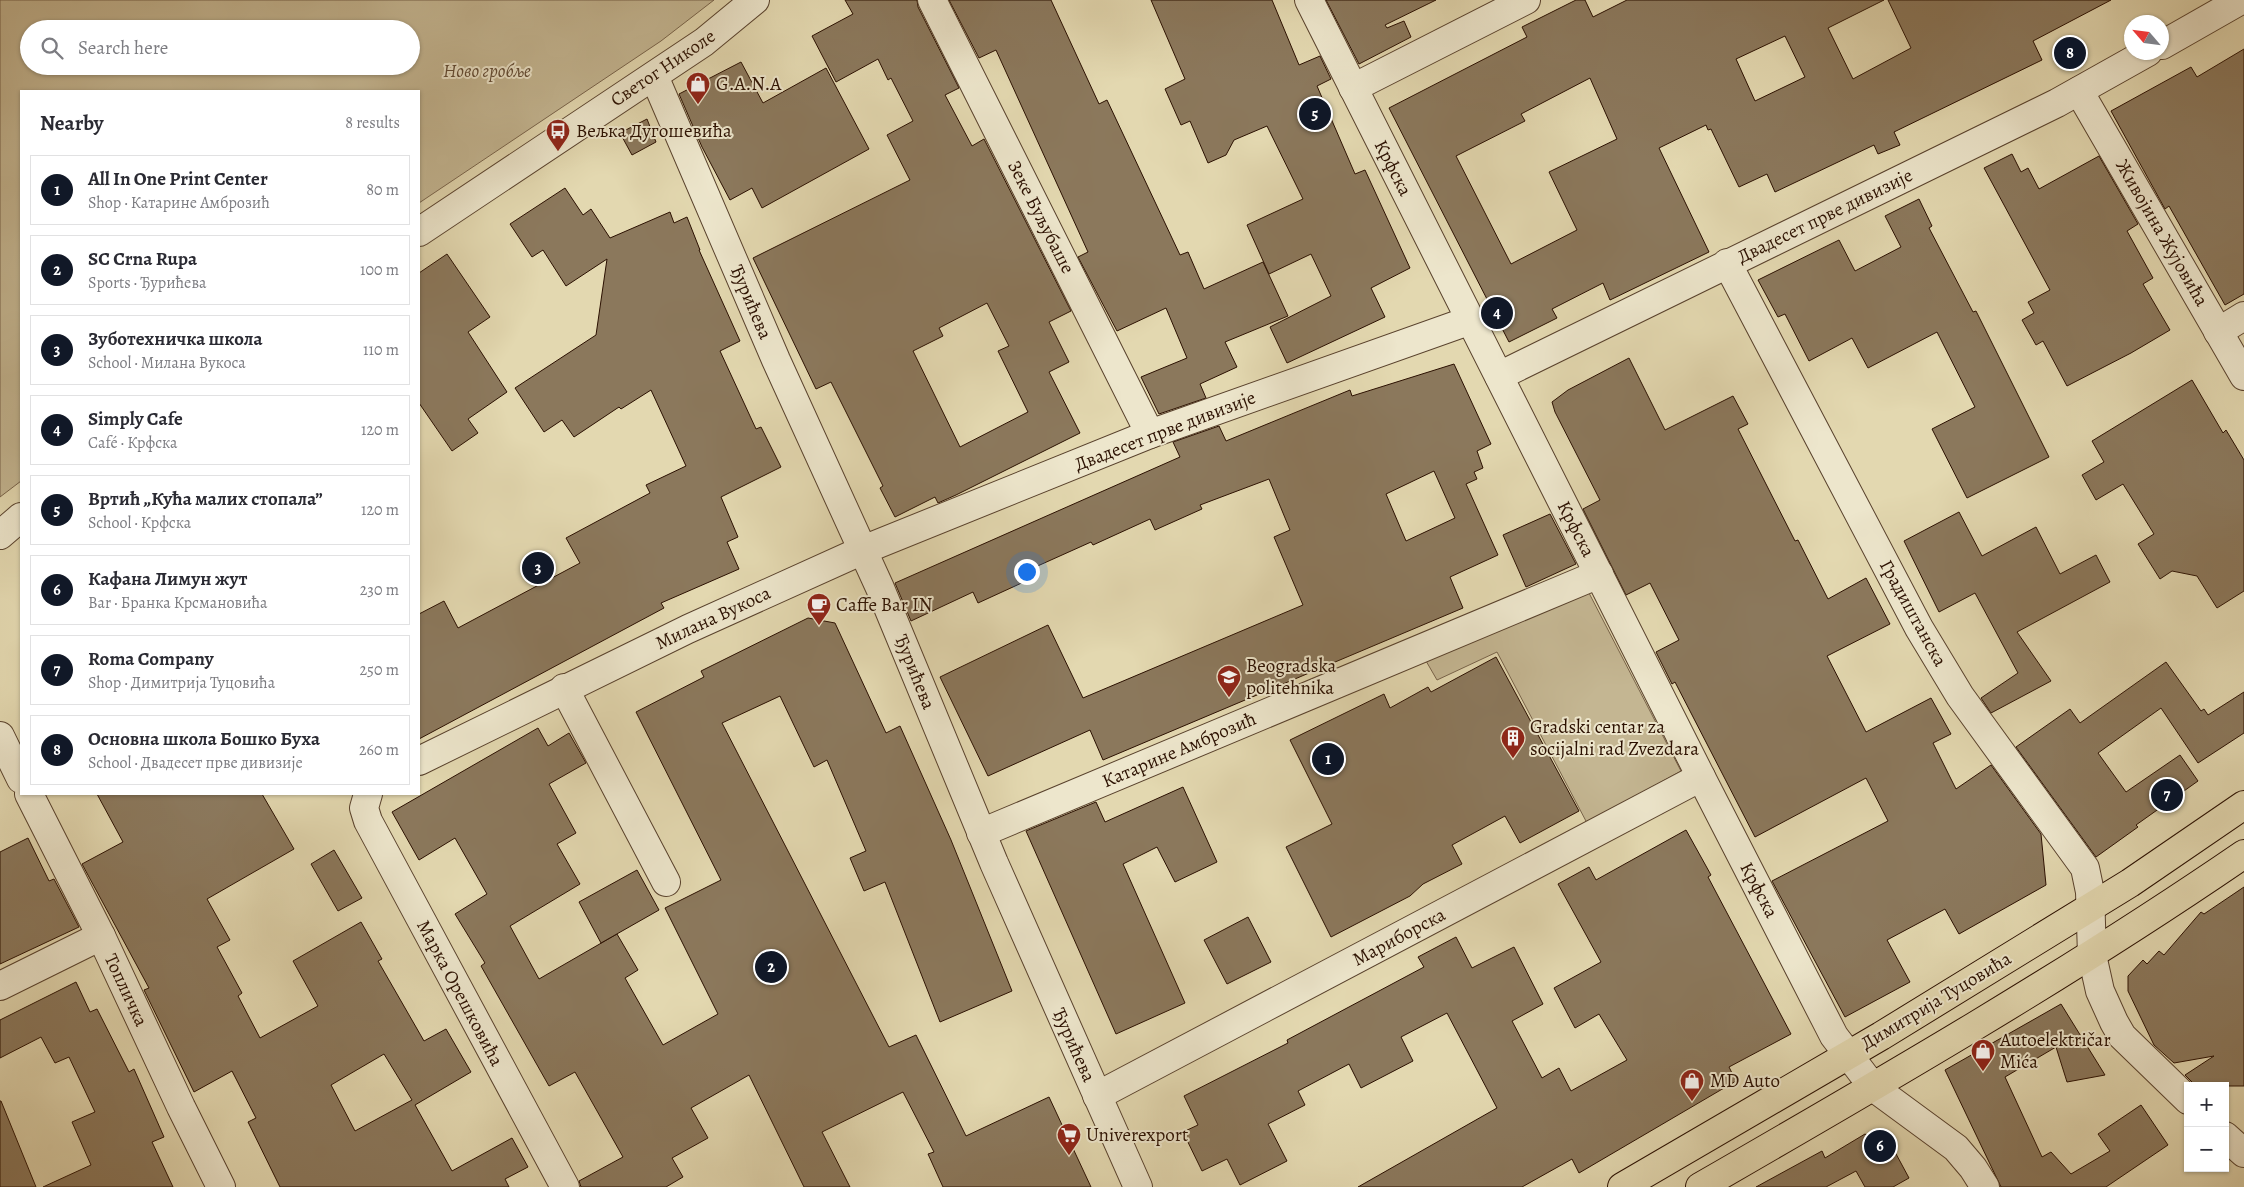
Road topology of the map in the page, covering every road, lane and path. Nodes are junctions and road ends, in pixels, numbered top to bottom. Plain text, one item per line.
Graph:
1 (755, 0) edge
2 (932, 0) edge
3 (1309, 0) edge
4 (1526, 0) edge
5 (2241, 0) edge
6 (2169, 41) edge
7 (2134, 60) edge
8 (654, 76) junction
9 (1353, 88) junction
10 (2079, 91) junction
11 (420, 231) edge
12 (1727, 263) junction
13 (2244, 316) edge
14 (1471, 320) junction
15 (2218, 332) junction
16 (1499, 376) junction
17 (2244, 376) edge
18 (1150, 434) junction
19 (20, 518) edge
20 (0, 535) edge
21 (863, 550) junction
22 (1599, 574) junction
23 (564, 688) junction
24 (0, 736) edge
25 (420, 760) edge
26 (20, 776) edge
27 (1701, 777) junction
28 (30, 795) edge
29 (367, 795) edge
30 (2244, 805) edge
31 (981, 833) junction
32 (2244, 854) edge
33 (666, 882) dead end
34 (2090, 908) junction
35 (101, 936) junction
36 (2092, 955) junction
37 (0, 986) edge
38 (1848, 1055) junction
39 (1873, 1087) junction
40 (1097, 1096) junction
41 (2184, 1096) edge
42 (2229, 1140) edge
43 (2244, 1153) edge
44 (221, 1187) edge
45 (565, 1187) edge
46 (1138, 1187) edge
47 (1622, 1187) edge
48 (1700, 1187) edge
49 (1984, 1187) edge

1 - 8 street, Светог Николе
2 - 18 street, Зеке Буљубаше
3 - 9 street, Крфска
4 - 9 street
5 - 6 street
7 - 10 street, Двадесет прве дивизије
8 - 11 street, Светог Николе
8 - 21 street, Ђурићева
9 - 14 street, Крфска
10 - 12 street, Двадесет прве дивизије
10 - 15 street, Живојина Жујовића
12 - 16 street, Двадесет прве дивизије
12 - 34 street, Градиштанска
13 - 15 street
14 - 16 street, Крфска
14 - 18 street, Двадесет прве дивизије
15 - 17 street, Живојина Жујовића
16 - 22 street, Крфска
18 - 21 street, Двадесет прве дивизије
19 - 20 street
21 - 23 street, Милана Вукоса
21 - 31 street, Ђурићева
22 - 27 street, Крфска
22 - 31 street, Катарине Амброзић
23 - 25 street, Милана Вукоса
23 - 33 street
24 - 26 street
27 - 38 street, Крфска
27 - 40 street, Мариборска
28 - 35 street, Топличка
29 - 45 street, Марка Орешковића
30 - 34 main road, Димитрија Туцовића
31 - 40 street, Ђурићева
32 - 36 main road
34 - 36 street, Градиштанска
34 - 38 main road, Димитрија Туцовића
35 - 37 street
35 - 44 street, Топличка
36 - 39 main road
36 - 41 street, Градиштанска
38 - 39 street, Крфска
38 - 47 main road, Димитрија Туцовића
39 - 48 main road
39 - 49 street, Крфска
40 - 46 street, Ђурићева
42 - 43 street

